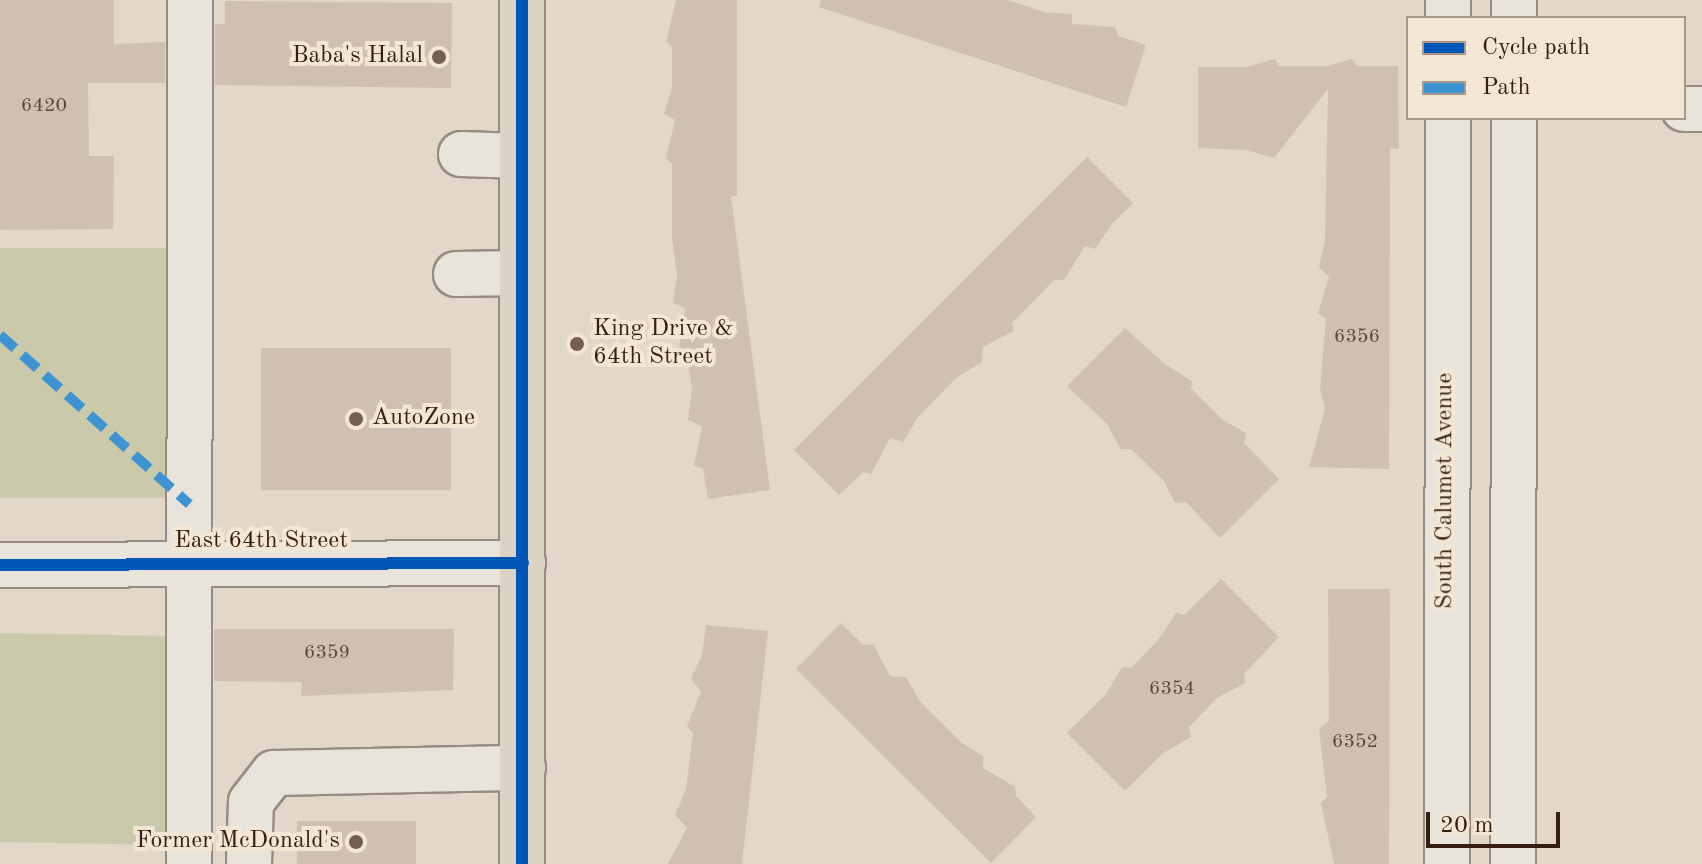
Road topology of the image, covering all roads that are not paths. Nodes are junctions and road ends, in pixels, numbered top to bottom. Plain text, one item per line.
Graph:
1 (190, 0) edge
2 (522, 0) edge
3 (1448, 120) edge
4 (1514, 120) edge
5 (461, 154) dead end
6 (522, 156) junction
7 (522, 273) junction
8 (456, 274) dead end
9 (523, 563) junction
10 (0, 565) edge
11 (189, 565) junction
12 (523, 768) junction
13 (189, 864) edge
14 (249, 864) edge
15 (522, 864) edge
16 (1447, 864) edge
17 (1513, 864) edge

1 - 11 street
2 - 6 main road
3 - 16 street, South Calumet Avenue
4 - 17 street
5 - 6 street
6 - 7 main road
7 - 8 street
7 - 9 main road
9 - 11 street, East 64th Street
9 - 12 main road
10 - 11 street, East 64th Street
11 - 13 street
12 - 14 street
12 - 15 main road

